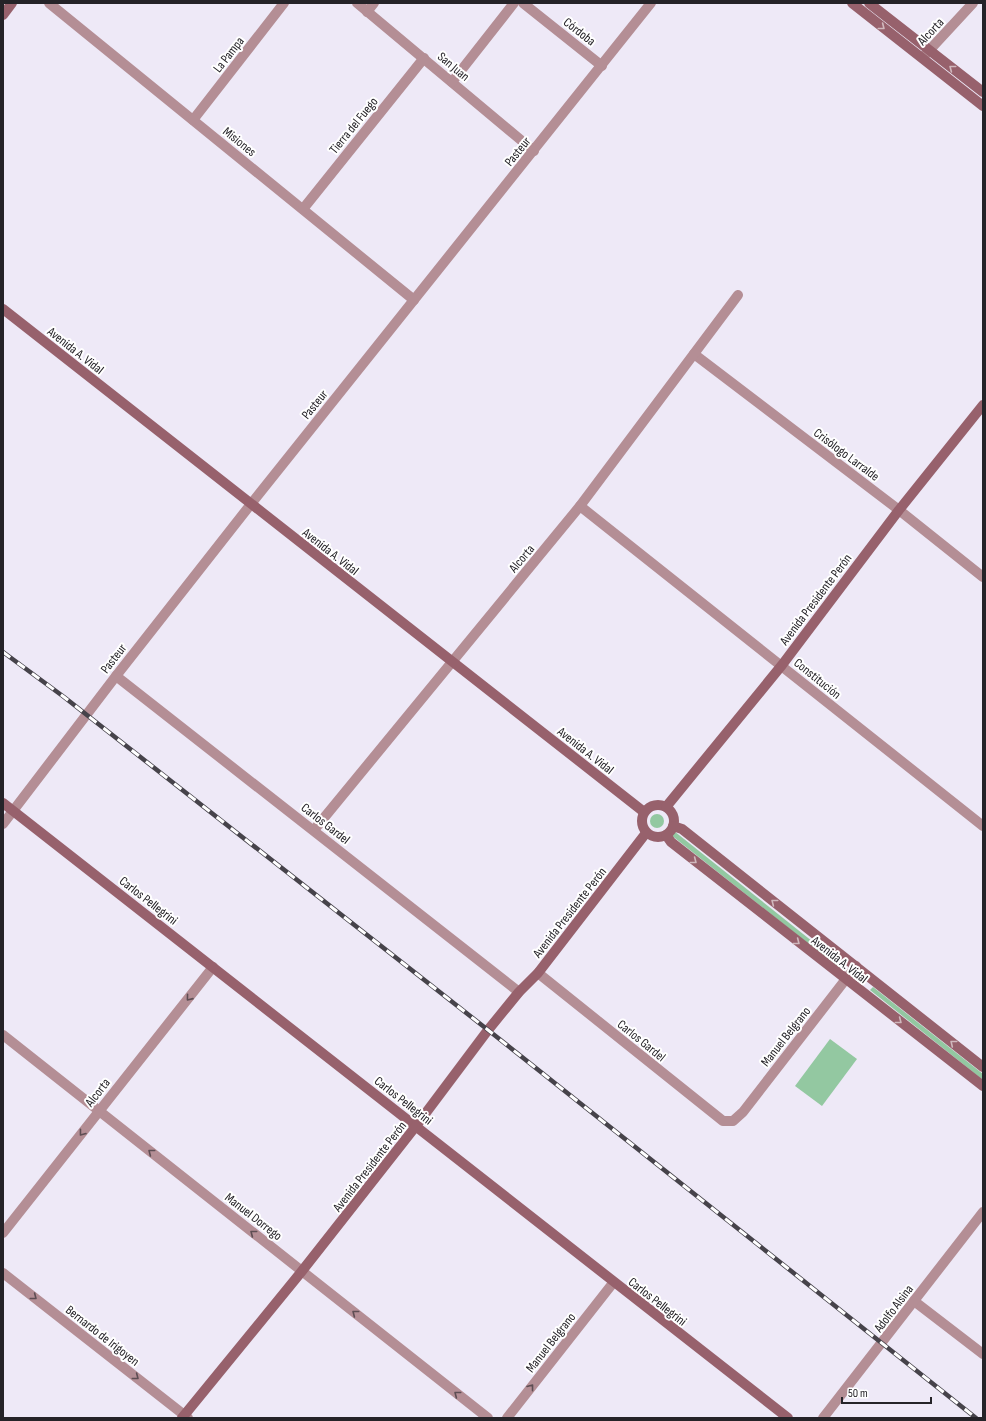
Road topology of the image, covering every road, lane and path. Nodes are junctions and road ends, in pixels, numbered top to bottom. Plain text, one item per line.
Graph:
1 (12, 3) edge
2 (48, 3) edge
3 (284, 3) edge
4 (357, 3) edge
5 (374, 3) edge
6 (514, 3) edge
7 (523, 3) edge
8 (651, 3) edge
9 (852, 3) edge
10 (869, 3) edge
11 (972, 3) edge
12 (367, 12) junction
13 (3, 15) edge
14 (928, 49) junction
15 (424, 58) junction
16 (922, 58) junction
17 (602, 66) junction
18 (452, 82) junction
19 (983, 92) edge
20 (983, 106) edge
21 (193, 120) junction
22 (534, 150) junction
23 (303, 209) junction
24 (738, 296) dead end
25 (414, 300) junction
26 (3, 309) edge
27 (694, 354) junction
28 (983, 405) edge
29 (251, 504) junction
30 (580, 506) junction
31 (899, 510) junction
32 (983, 576) edge
33 (452, 662) junction
34 (782, 665) junction
35 (116, 676) junction
36 (3, 803) edge
37 (666, 807) junction
38 (14, 811) junction
39 (644, 812) junction
40 (981, 821) edge
41 (3, 824) edge
42 (673, 826) junction
43 (314, 830) junction
44 (646, 833) junction
45 (666, 835) junction
46 (856, 966) junction
47 (213, 967) junction
48 (538, 973) junction
49 (845, 980) junction
50 (519, 992) junction
51 (3, 1035) edge
52 (983, 1068) edge
53 (983, 1086) edge
54 (99, 1111) junction
55 (733, 1121) joint
56 (416, 1126) junction
57 (983, 1212) edge
58 (3, 1233) edge
59 (302, 1271) junction
60 (3, 1273) edge
61 (613, 1283) junction
62 (914, 1301) junction
63 (983, 1354) edge
64 (185, 1417) edge
65 (488, 1418) edge
66 (507, 1418) edge
67 (788, 1418) edge
68 (823, 1418) edge

1 - 13 main road
2 - 21 street, Misiones
3 - 21 street, La Pampa
4 - 12 street, San Juan
5 - 12 street
6 - 18 street
7 - 17 street, Córdoba
8 - 17 street, Pasteur
9 -> 16 main road
10 - 14 main road
11 - 14 street, Alcorta
12 - 15 street, San Juan
14 - 16 street, Alcorta
19 -> 14 main road
15 - 18 street, San Juan
15 - 23 street, Tierra del Fuego
16 - 20 main road
17 - 22 street, Pasteur
18 - 22 street, San Juan
21 - 23 street, Misiones
22 - 25 street, Pasteur
23 - 25 street, Misiones
24 - 27 street, Alcorta
25 - 29 street, Pasteur
26 - 29 main road, Avenida A. Vidal
27 - 30 street, Alcorta
27 - 31 street, Crisólogo Larralde
28 - 31 main road, Avenida Presidente Perón
29 - 33 main road, Avenida A. Vidal
29 - 35 street, Pasteur
30 - 33 street, Alcorta
30 - 34 street, Constitución
31 - 32 street, Crisólogo Larralde
31 - 34 main road, Avenida Presidente Perón
33 - 39 main road, Avenida A. Vidal
33 - 43 street, Alcorta
34 - 37 main road, Avenida Presidente Perón
34 - 40 street, Constitución
35 - 38 street, Pasteur
35 - 43 street, Carlos Gardel
36 - 38 main road, Carlos Pellegrini
37 - 39 main road
37 - 42 main road
38 - 41 street, Pasteur
38 - 47 main road, Carlos Pellegrini
39 - 44 main road
42 - 45 main road
46 -> 42 main road, Avenida A. Vidal
43 - 50 street, Carlos Gardel
44 - 45 main road
44 - 48 main road, Avenida Presidente Perón
45 -> 49 main road, Avenida A. Vidal
46 - 49 street, Manuel Belgrano
52 -> 46 main road, Avenida A. Vidal
47 -> 54 street, Alcorta
47 - 56 main road, Carlos Pellegrini
48 - 50 main road, Avenida Presidente Perón
48 - 55 street, Carlos Gardel
49 -> 53 main road, Avenida A. Vidal
49 - 55 street, Manuel Belgrano
50 - 56 main road, Avenida Presidente Perón
51 - 54 street, Manuel Dorrego
54 -> 58 street, Alcorta
59 -> 54 street, Manuel Dorrego
56 - 59 main road, Avenida Presidente Perón
56 - 61 main road, Carlos Pellegrini
57 - 62 street, Adolfo Alsina
59 - 64 main road, Avenida Presidente Perón
65 -> 59 street, Manuel Dorrego
60 -> 64 street, Bernardo de Irigoyen
66 -> 61 street, Manuel Belgrano
61 - 67 main road, Carlos Pellegrini
62 - 63 street
62 - 68 street, Adolfo Alsina

